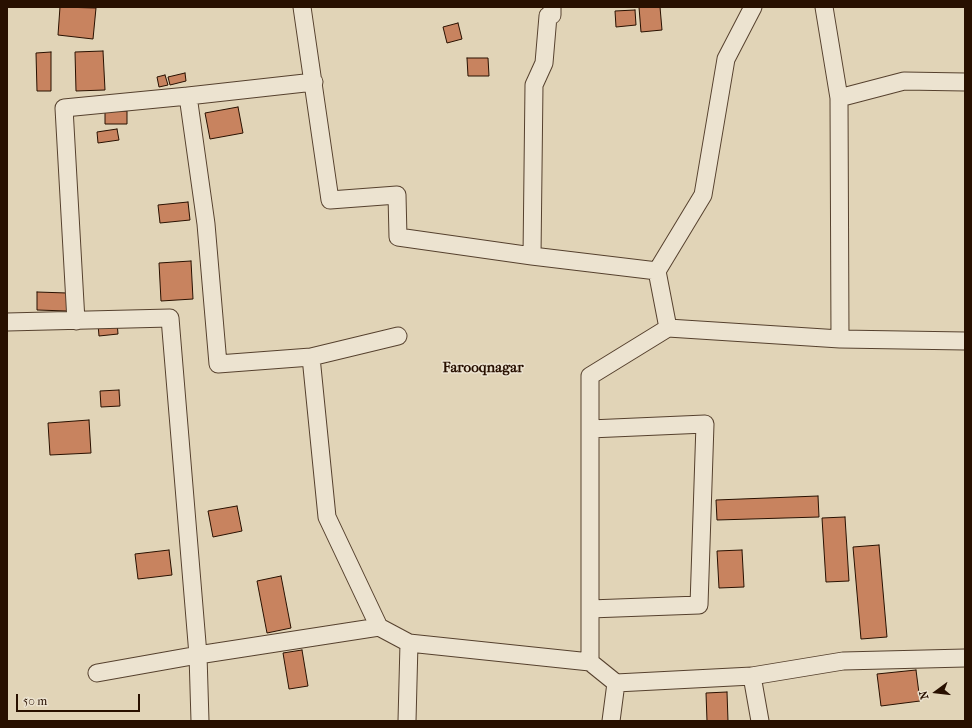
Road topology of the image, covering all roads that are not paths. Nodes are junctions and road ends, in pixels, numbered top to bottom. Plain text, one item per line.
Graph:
1 (302, 7) edge
2 (552, 7) edge
3 (753, 7) edge
4 (824, 7) edge
5 (314, 82) junction
6 (965, 82) edge
7 (188, 96) junction
8 (839, 98) junction
9 (532, 256) junction
10 (657, 271) junction
11 (76, 320) junction
12 (7, 322) edge
13 (668, 328) junction
14 (398, 336) dead end
15 (840, 339) junction
16 (965, 341) edge
17 (311, 357) junction
18 (590, 429) junction
19 (590, 609) junction
20 (379, 628) junction
21 (409, 643) junction
22 (198, 655) junction
23 (965, 658) edge
24 (590, 662) junction
25 (98, 673) dead end
26 (752, 676) junction
27 (616, 683) junction
28 (200, 721) edge
29 (407, 721) edge
30 (611, 721) edge
31 (760, 721) edge

1 - 5 street
2 - 9 street
3 - 10 street
4 - 8 street
5 - 7 street
5 - 9 street
6 - 8 street
7 - 11 street
7 - 17 street
8 - 15 street
9 - 10 street
10 - 13 street
11 - 12 street
11 - 22 street
13 - 15 street
13 - 18 street
14 - 17 street
15 - 16 street
17 - 20 street
18 - 19 street
18 - 19 street
19 - 24 street
20 - 21 street
20 - 22 street
21 - 24 street
21 - 29 street
22 - 25 street
22 - 28 street
23 - 26 street
24 - 27 street
26 - 27 street
26 - 31 street
27 - 30 street

